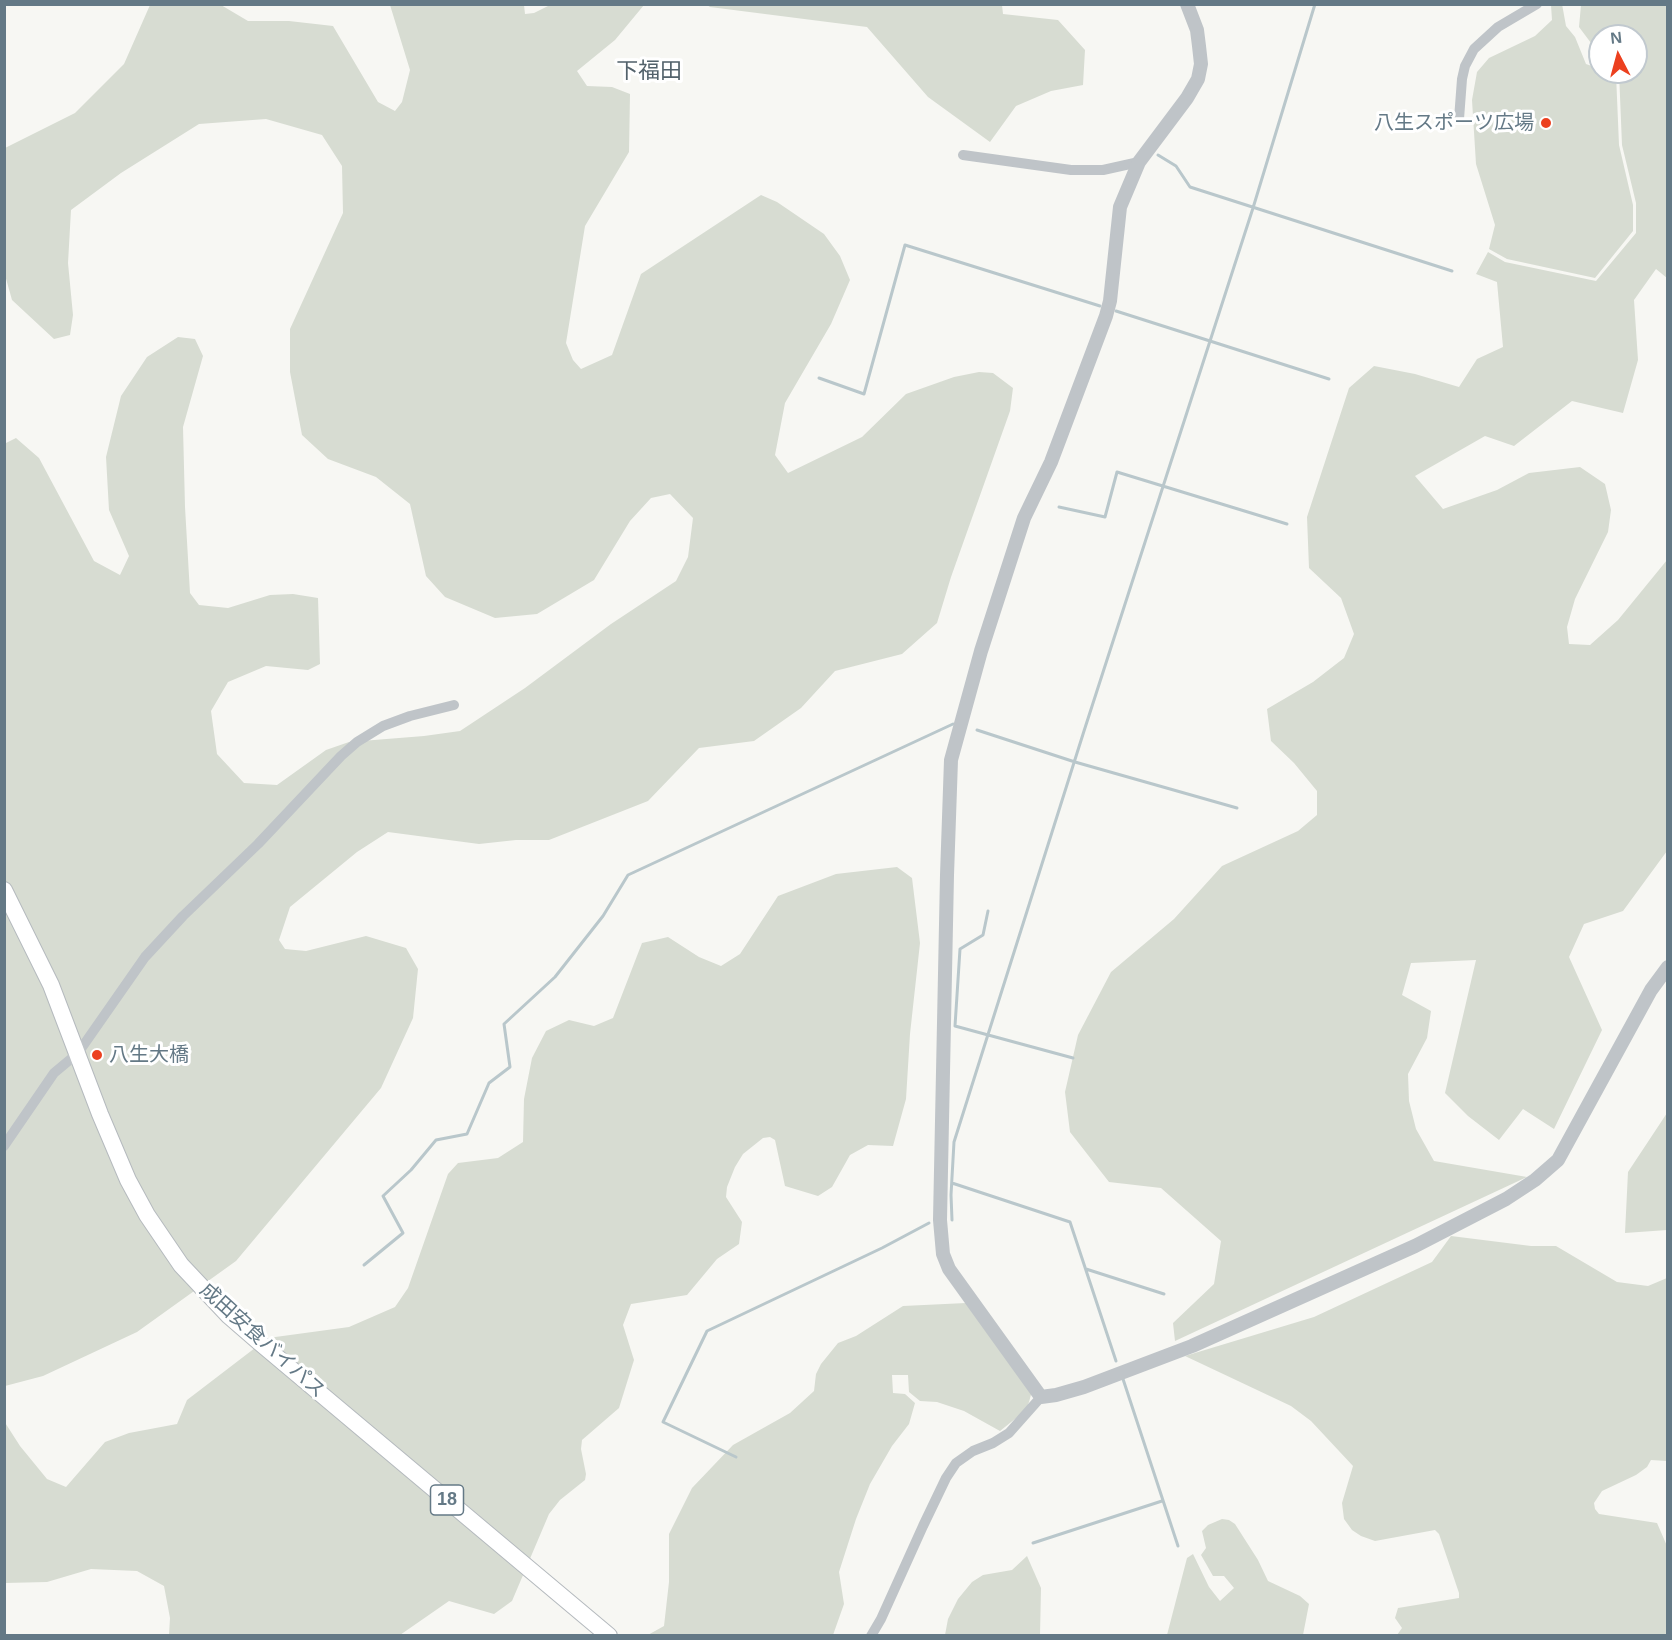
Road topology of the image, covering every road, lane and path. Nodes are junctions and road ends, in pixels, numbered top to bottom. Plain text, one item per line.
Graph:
1 (1187, 4) edge
2 (1537, 4) edge
3 (1460, 119) dead end
4 (963, 155) dead end
5 (1139, 162) junction
6 (454, 705) dead end
7 (4, 890) edge
8 (1668, 967) edge
9 (78, 1053) junction
10 (4, 1146) edge
11 (1041, 1397) junction
12 (609, 1635) edge
13 (871, 1635) edge

1 - 5 street
2 - 3 street
4 - 5 street
5 - 11 street
6 - 9 street
7 - 9 main road, 成田安食バイパス / 18
8 - 11 street
9 - 10 street
9 - 12 main road, 成田安食バイパス / 18
11 - 13 street

